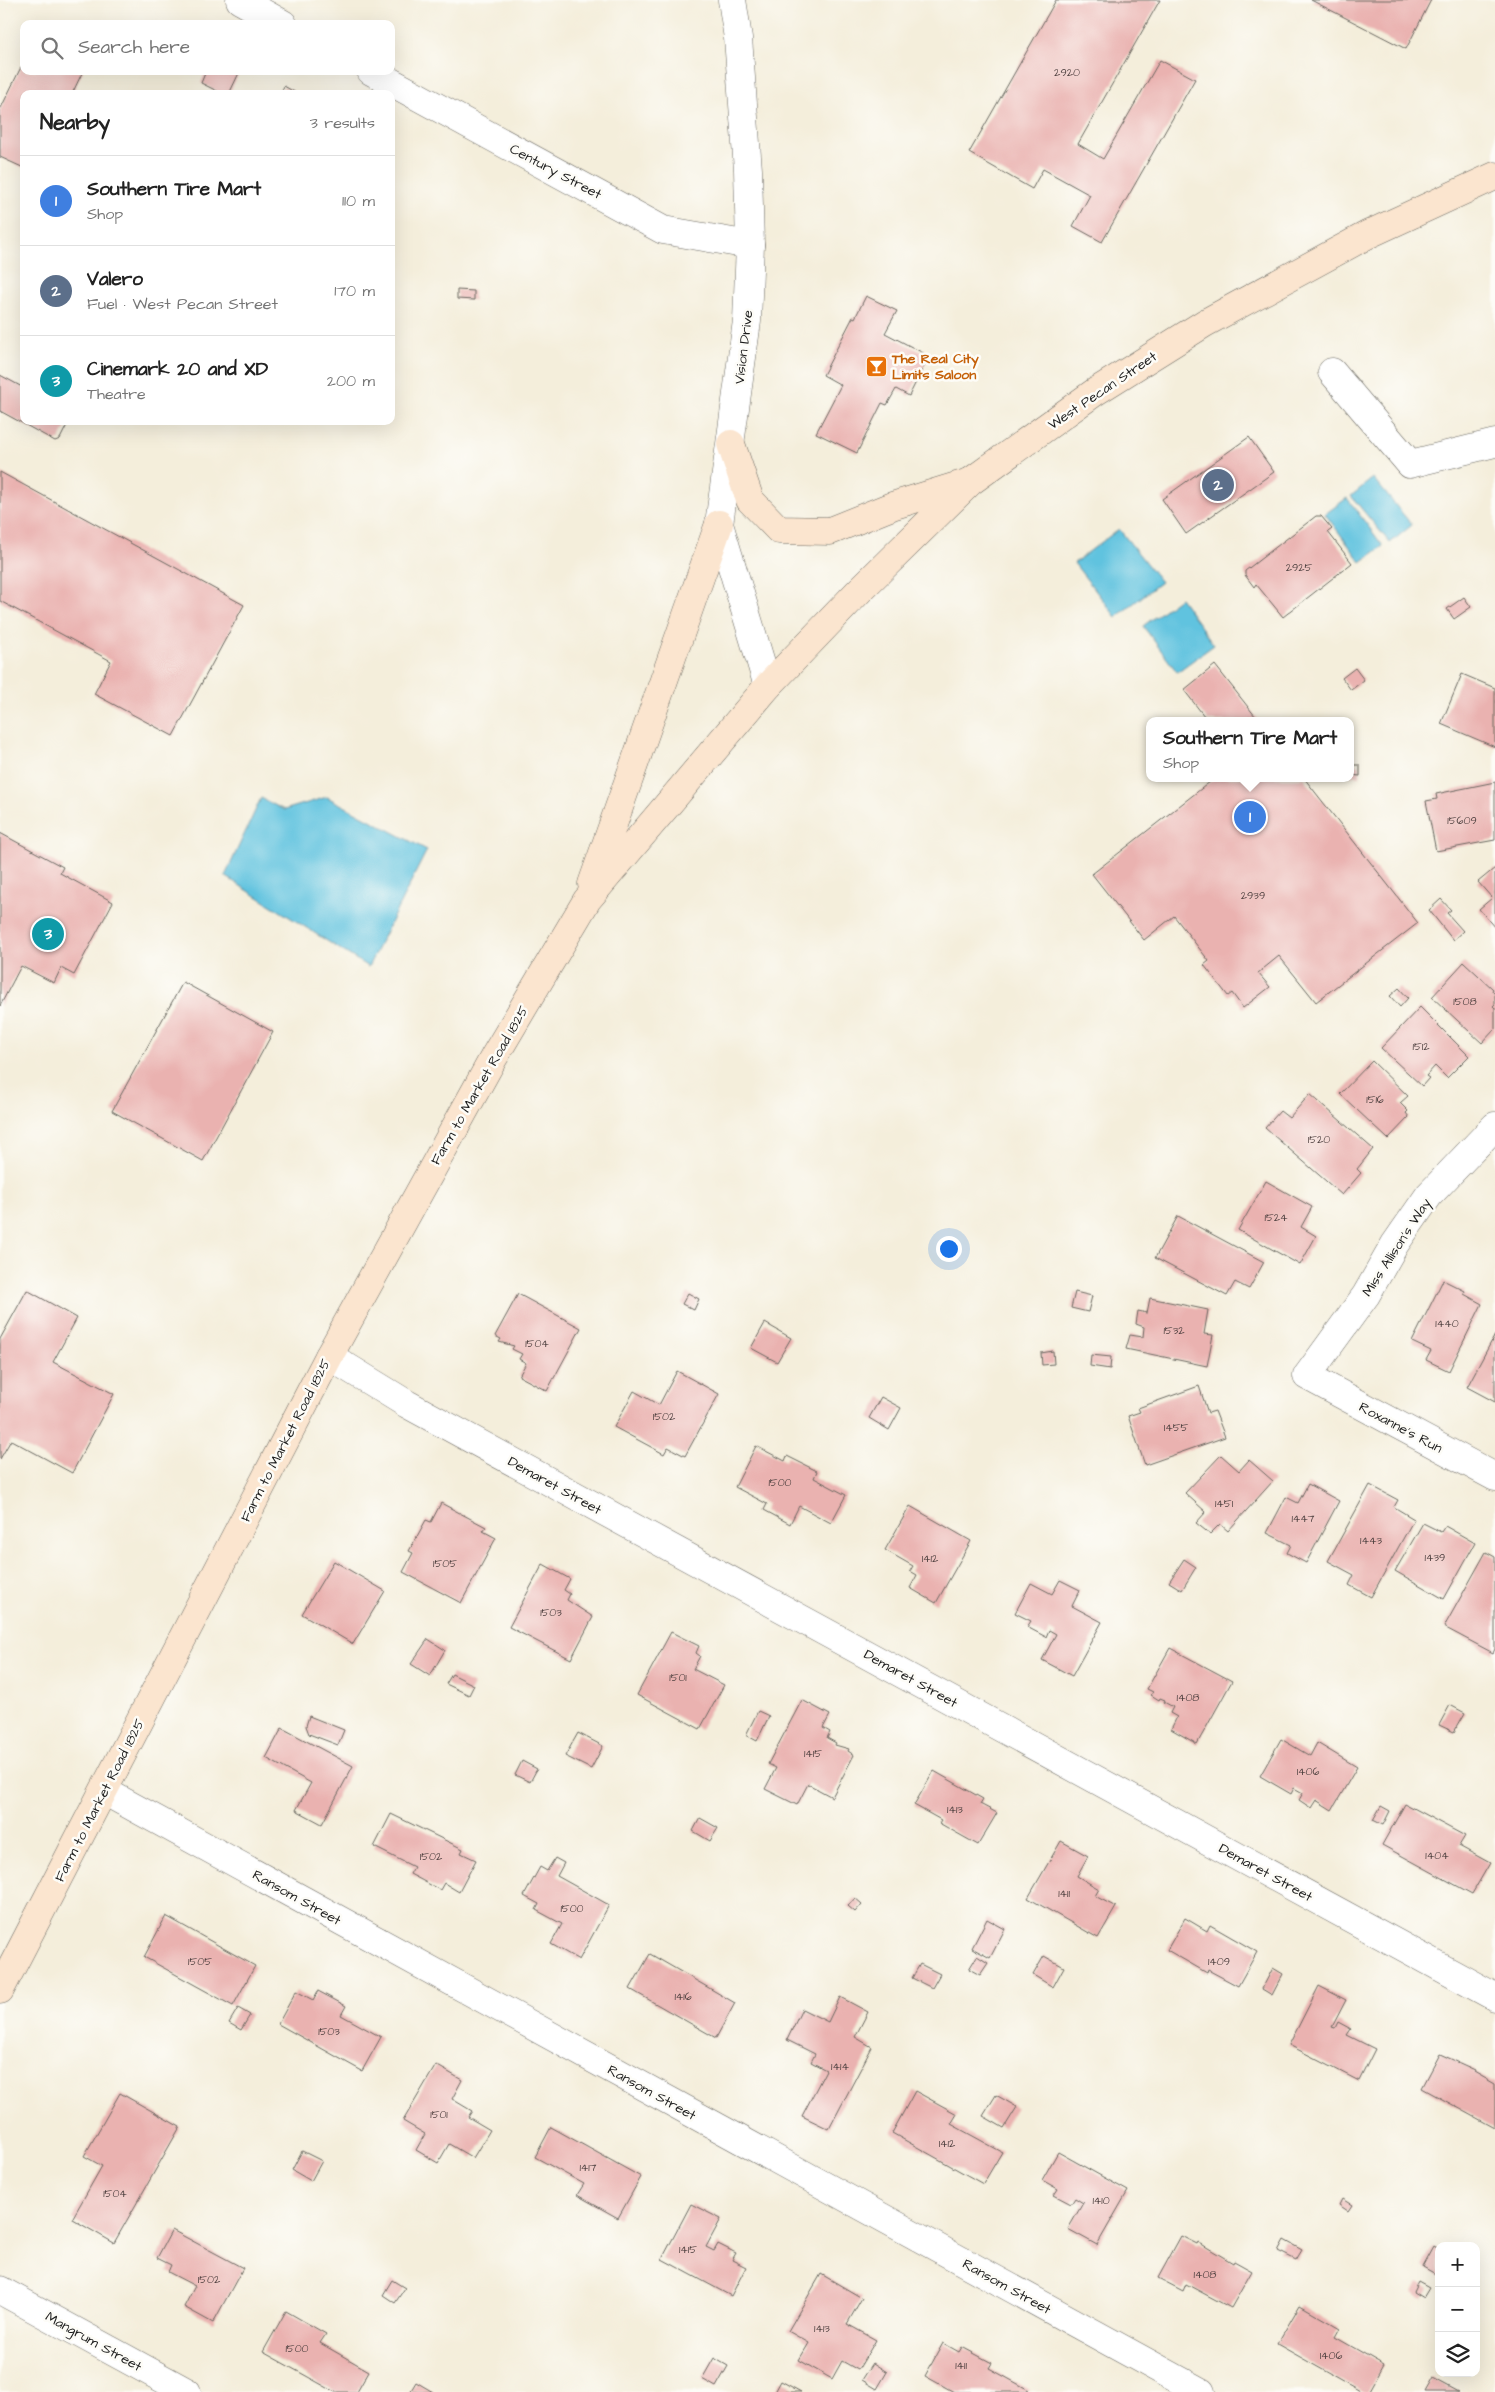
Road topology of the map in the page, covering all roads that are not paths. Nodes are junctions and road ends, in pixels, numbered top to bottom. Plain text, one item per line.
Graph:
1 (240, 0) edge
2 (732, 0) edge
3 (277, 20) edge
4 (378, 75) edge
5 (1495, 176) edge
6 (750, 245) junction
7 (1332, 372) dead end
8 (1495, 443) edge
9 (731, 444) junction
10 (970, 482) junction
11 (719, 524) junction
12 (768, 686) junction
13 (587, 900) junction
14 (1495, 1126) edge
15 (329, 1356) junction
16 (1307, 1376) joint
17 (1495, 1477) edge
18 (104, 1791) junction
19 (0, 1990) edge
20 (1495, 1997) edge
21 (0, 2290) edge
22 (188, 2392) edge
23 (1200, 2392) edge

1 - 3 street
2 - 6 street, Vision Drive
4 - 6 street, Century Street
5 - 10 main road, West Pecan Street
6 - 9 street, Vision Drive
7 - 8 street
9 - 10 main road
9 - 11 street, Vision Drive
10 - 12 main road, West Pecan Street
11 - 12 street, Vision Drive
11 - 13 main road
12 - 13 main road, West Pecan Street
13 - 15 main road, Farm to Market Road 1825
14 - 16 street, Miss Allison's Way
15 - 18 main road, Farm to Market Road 1825
15 - 20 street, Demaret Street
16 - 17 street, Roxanne's Run
18 - 19 main road, Farm to Market Road 1825
18 - 23 street, Ransom Street
21 - 22 street, Mangrum Street

